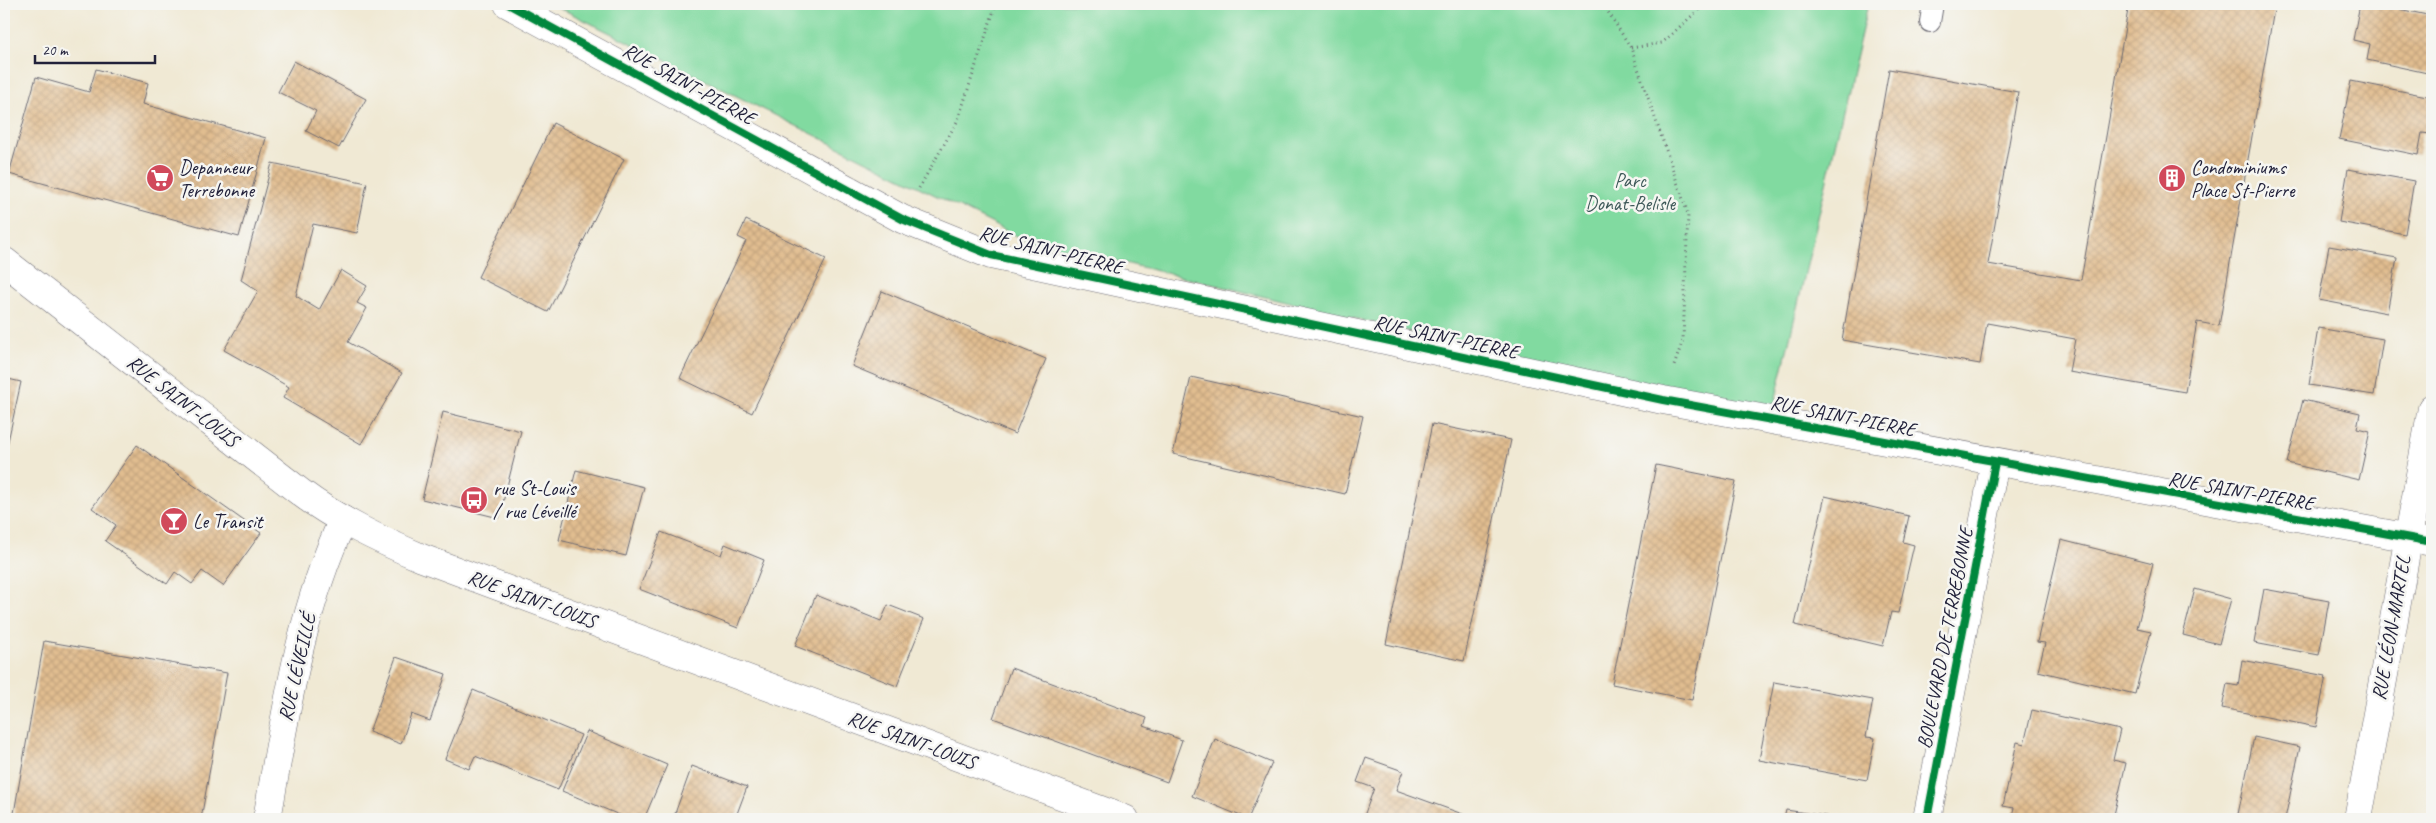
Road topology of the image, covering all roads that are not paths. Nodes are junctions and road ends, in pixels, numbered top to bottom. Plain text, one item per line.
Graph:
1 (508, 4) edge
2 (4, 261) edge
3 (2432, 408) edge
4 (1995, 462) junction
5 (342, 520) junction
6 (2420, 540) edge
7 (267, 819) edge
8 (1125, 819) edge
9 (1927, 819) edge
10 (2358, 819) edge

1 - 4 street, RUE SAINT-PIERRE
2 - 5 street, RUE SAINT-LOUIS
3 - 6 street, RUE LÉON-MARTEL
4 - 6 street, RUE SAINT-PIERRE
4 - 9 street, BOULEVARD DE TERREBONNE
5 - 7 street, RUE LÉVEILLÉ
5 - 8 street, RUE SAINT-LOUIS
6 - 10 street, RUE LÉON-MARTEL

